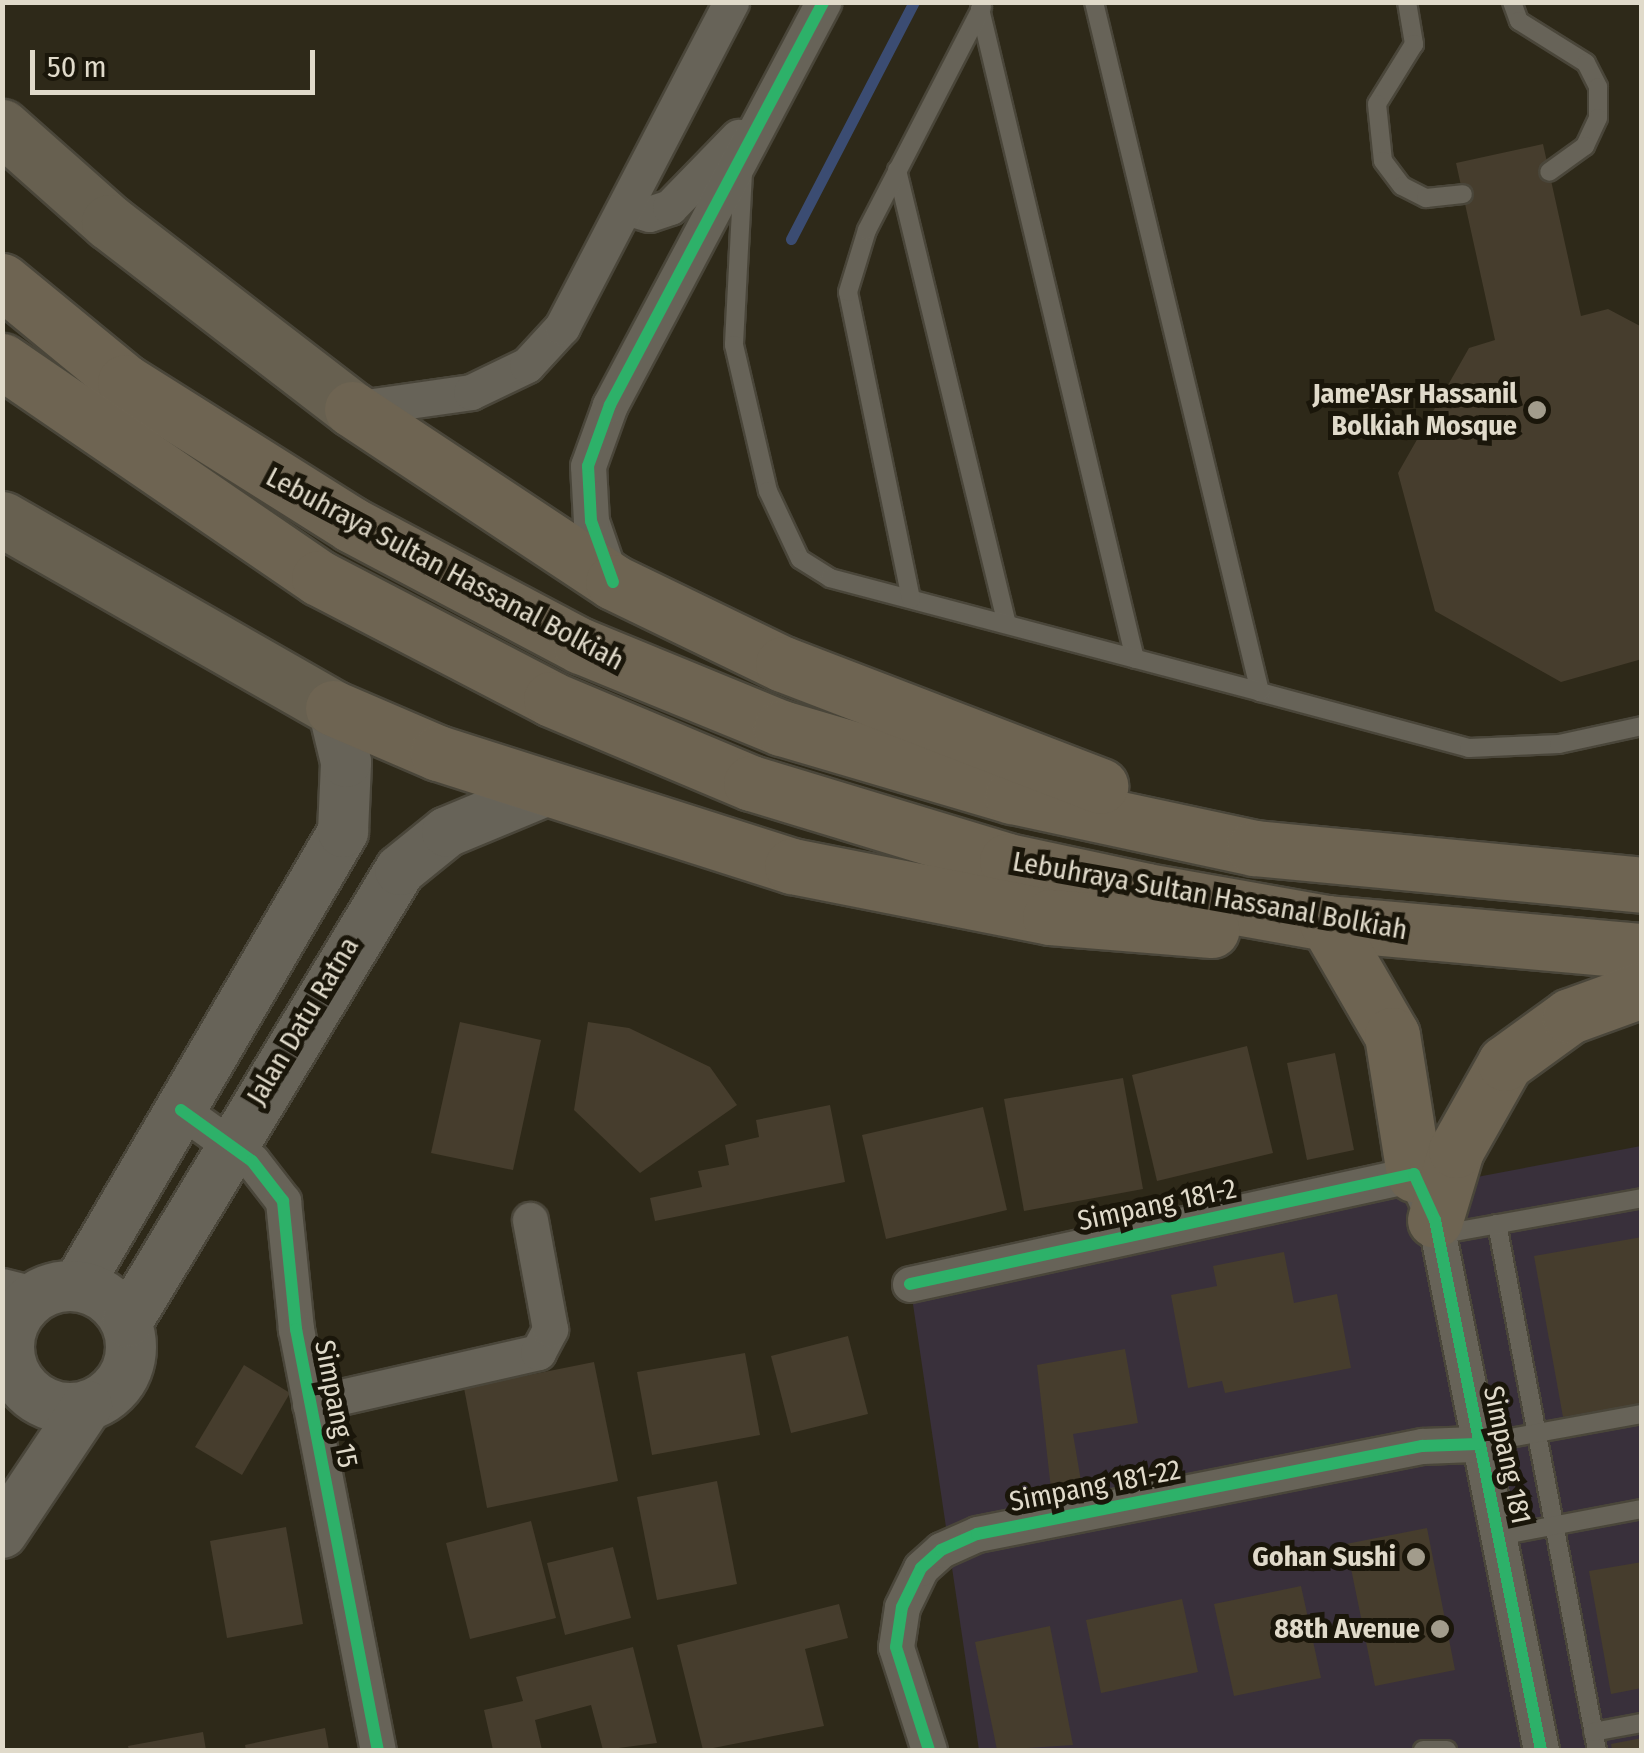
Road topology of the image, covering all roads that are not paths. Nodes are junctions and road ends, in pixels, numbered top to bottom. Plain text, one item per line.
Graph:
1 (731, 2) edge
2 (823, 2) edge
3 (1094, 2) edge
4 (1407, 2) edge
5 (1512, 2) edge
6 (983, 6) edge
7 (766, 107) junction
8 (2, 126) edge
9 (744, 152) junction
10 (898, 170) junction
11 (1549, 172) dead end
12 (1463, 194) dead end
13 (625, 207) junction
14 (2, 281) edge
15 (2, 361) edge
16 (352, 409) junction
17 (2, 520) edge
18 (612, 582) junction
19 (910, 599) junction
20 (1007, 624) junction
21 (1135, 659) junction
22 (1260, 692) junction
23 (332, 708) junction
24 (1642, 726) edge
25 (548, 790) junction
26 (1281, 853) junction
27 (1642, 885) edge
28 (1323, 922) junction
29 (1642, 952) edge
30 (1642, 990) edge
31 (180, 1110) junction
32 (230, 1144) junction
33 (1642, 1198) edge
34 (1428, 1210) junction
35 (530, 1220) dead end
36 (1497, 1224) junction
37 (910, 1284) dead end
38 (39, 1289) edge
39 (127, 1322) junction
40 (17, 1381) edge
41 (310, 1404) junction
42 (87, 1406) junction
43 (1642, 1414) edge
44 (1537, 1433) junction
45 (1478, 1444) junction
46 (1642, 1509) edge
47 (1554, 1526) junction
48 (4, 1531) edge
49 (1499, 1536) junction
50 (1642, 1723) edge
51 (1595, 1741) edge
52 (378, 1750) edge
53 (929, 1750) edge
54 (1424, 1750) edge
55 (1447, 1750) edge
56 (1542, 1750) edge

1 - 13 street
2 - 7 street
3 - 22 lane
4 - 12 lane
5 - 11 lane
6 - 10 lane
6 - 21 lane
7 - 9 street
7 - 13 street
8 - 16 main road
9 - 18 street
9 - 19 lane
10 - 19 lane
10 - 20 lane
13 - 16 street
14 - 26 highway, Lebuhraya Sultan Hassanal Bolkiah
15 - 28 highway, Lebuhraya Sultan Hassanal Bolkiah
16 - 18 highway
17 - 23 main road
18 - 26 highway
19 - 20 lane
20 - 21 lane
21 - 22 lane
22 - 24 lane
23 - 25 highway
23 - 31 main road
25 - 28 highway
25 - 32 main road, Jalan Datu Ratna
26 - 27 highway, Lebuhraya Sultan Hassanal Bolkiah
28 - 29 highway, Lebuhraya Sultan Hassanal Bolkiah
28 - 34 highway
30 - 34 highway
31 - 32 street, Simpang 15
31 - 38 main road
32 - 39 main road, Jalan Datu Ratna
32 - 41 street, Simpang 15
33 - 36 lane
34 - 36 lane
34 - 37 street, Simpang 181-2
34 - 45 street, Simpang 181
35 - 41 street
36 - 44 lane
38 - 39 main road
38 - 40 main road
39 - 42 main road
40 - 42 main road
40 - 48 main road
41 - 52 street, Simpang 15
42 - 48 main road
43 - 44 lane
44 - 45 lane
44 - 47 lane
45 - 49 street, Simpang 181
45 - 53 street, Simpang 181-22
46 - 47 lane
47 - 49 lane
47 - 51 lane
49 - 56 street, Simpang 181
50 - 51 lane
54 - 55 lane

